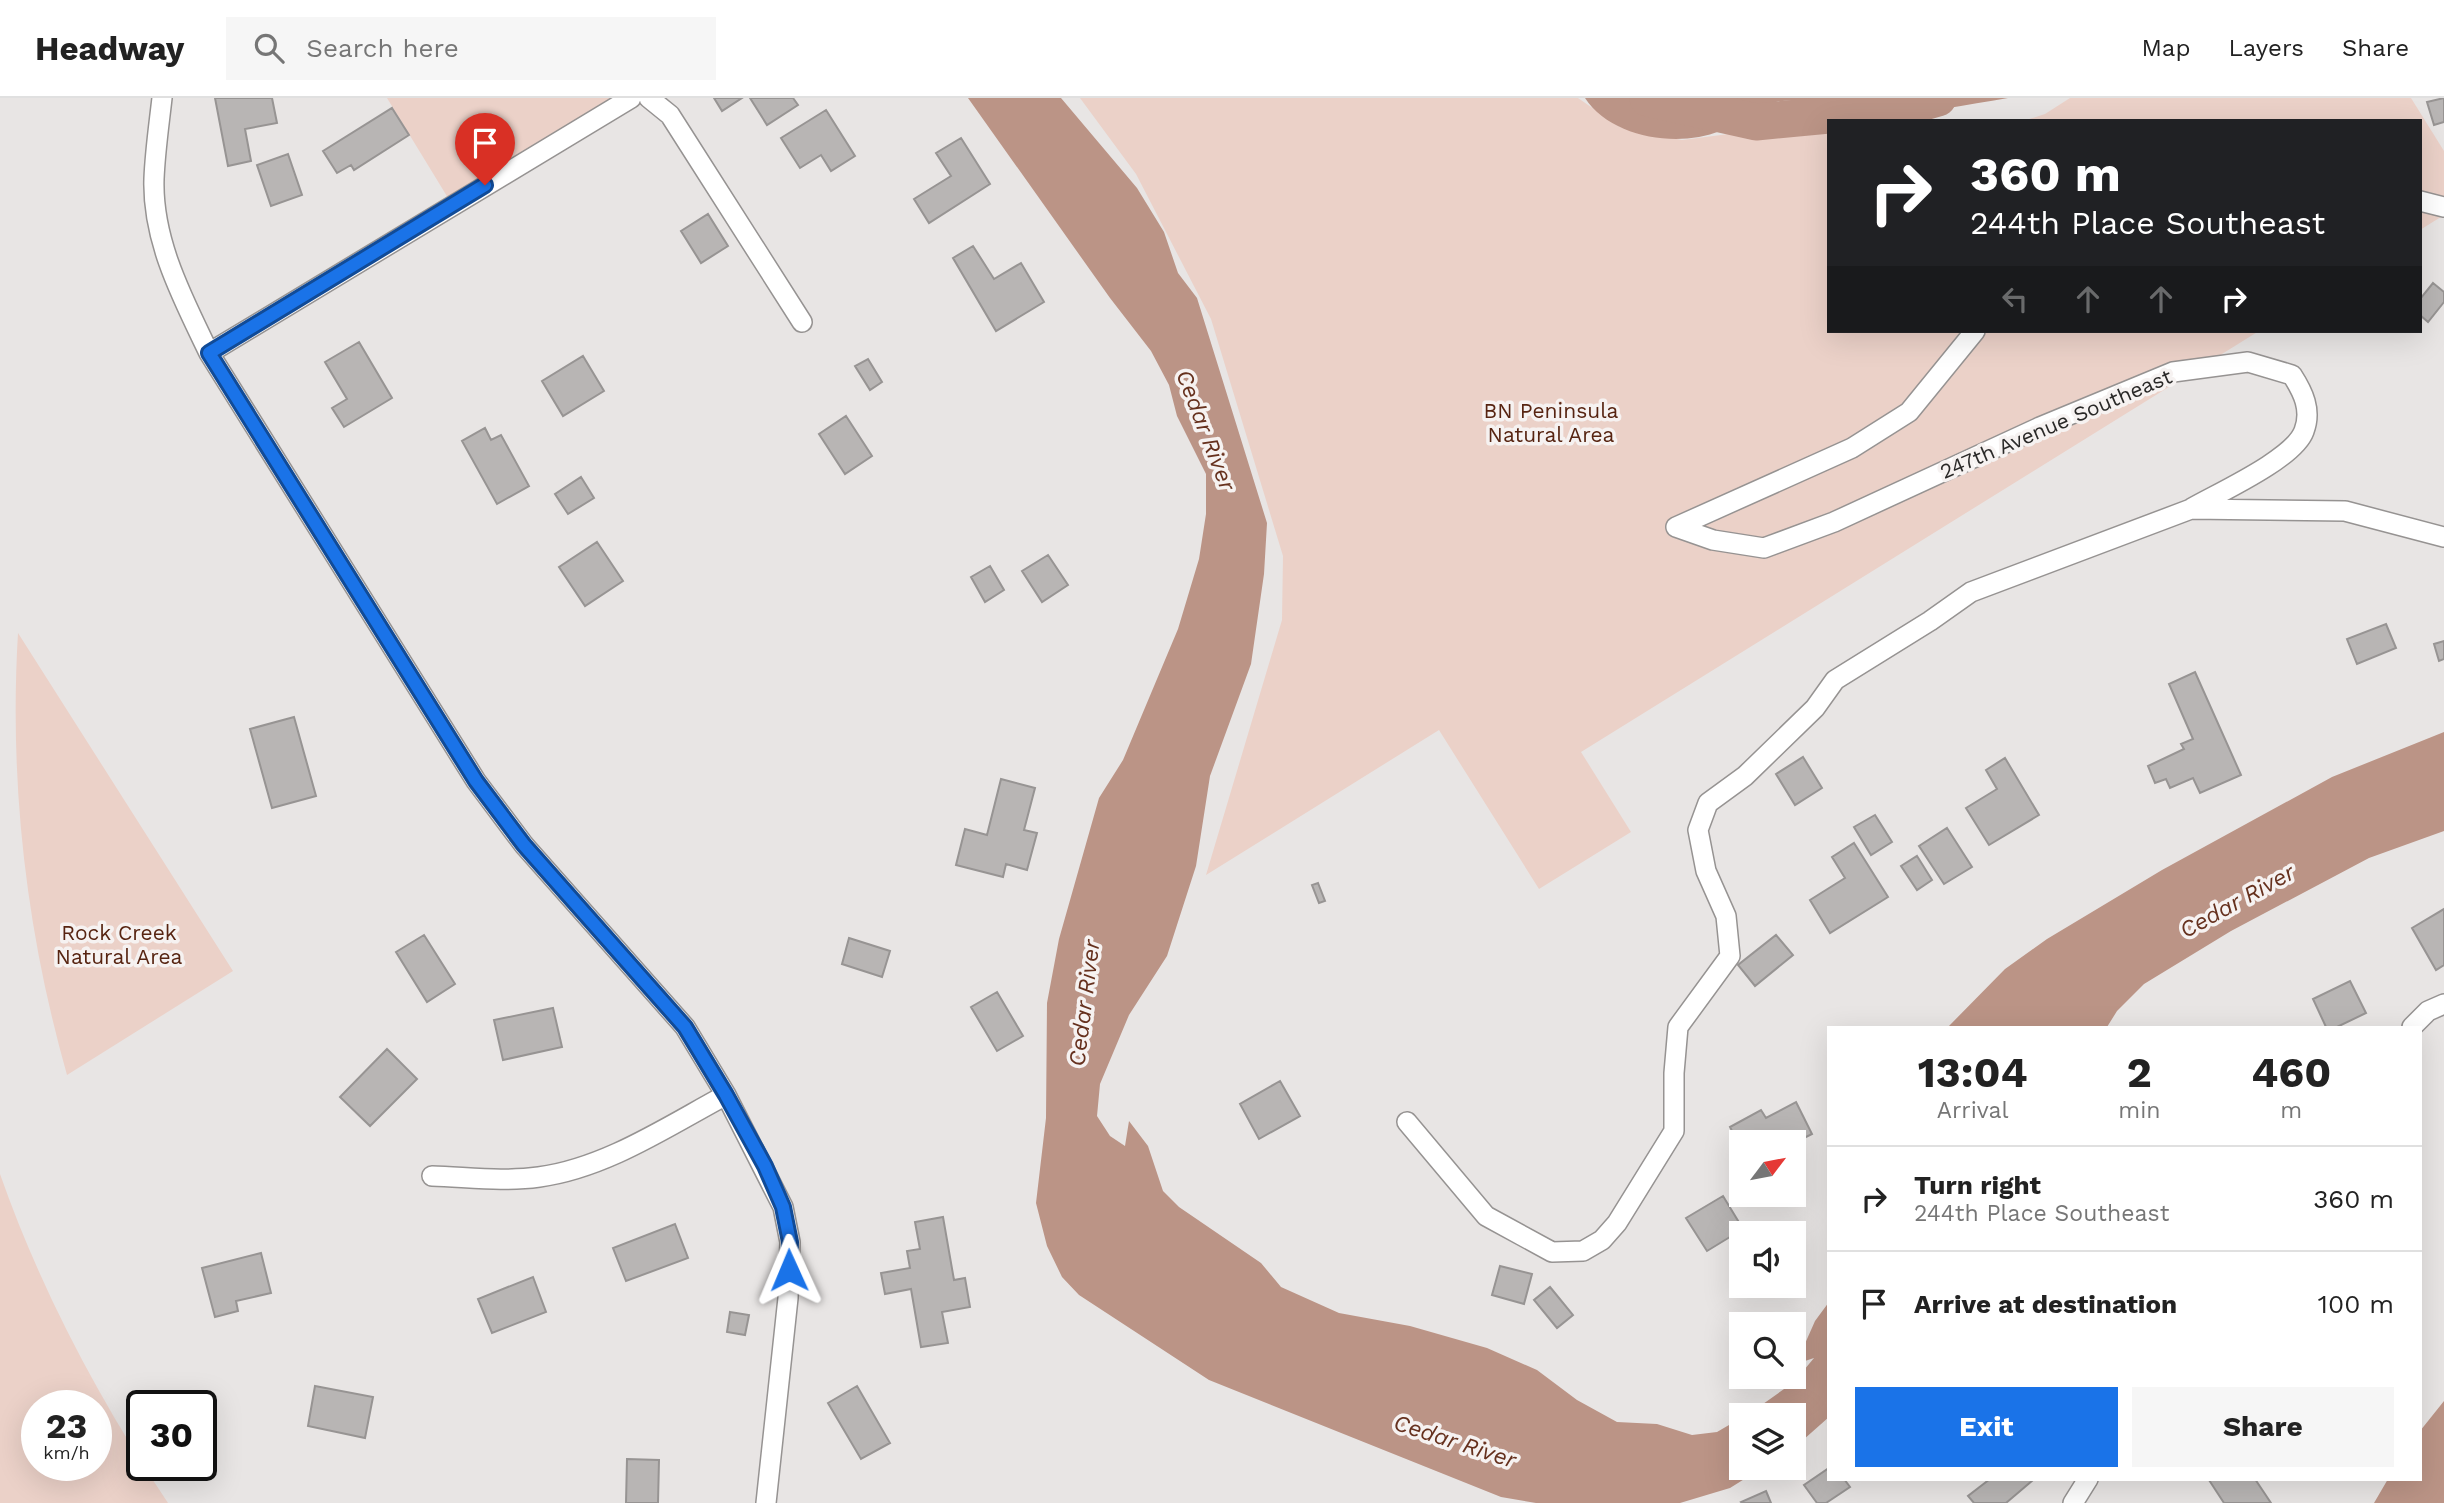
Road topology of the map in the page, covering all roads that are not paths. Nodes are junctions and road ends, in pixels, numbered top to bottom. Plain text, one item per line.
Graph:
1 (162, 98) edge
2 (631, 98) edge
3 (649, 98) edge
4 (2422, 202) edge
5 (2444, 207) edge
6 (803, 322) dead end
7 (1973, 333) edge
8 (209, 353) junction
9 (2191, 509) junction
10 (2444, 537) edge
11 (2444, 1004) edge
12 (2413, 1026) edge
13 (726, 1095) junction
14 (1407, 1122) dead end
15 (432, 1176) dead end
16 (2087, 1481) edge
17 (766, 1503) edge
18 (2073, 1503) edge

1 - 8 street
2 - 8 street
3 - 6 street
4 - 5 street
7 - 9 street, 247th Avenue Southeast
8 - 13 street
9 - 10 street
9 - 14 street
11 - 12 street
13 - 15 street
13 - 17 street
16 - 18 street

